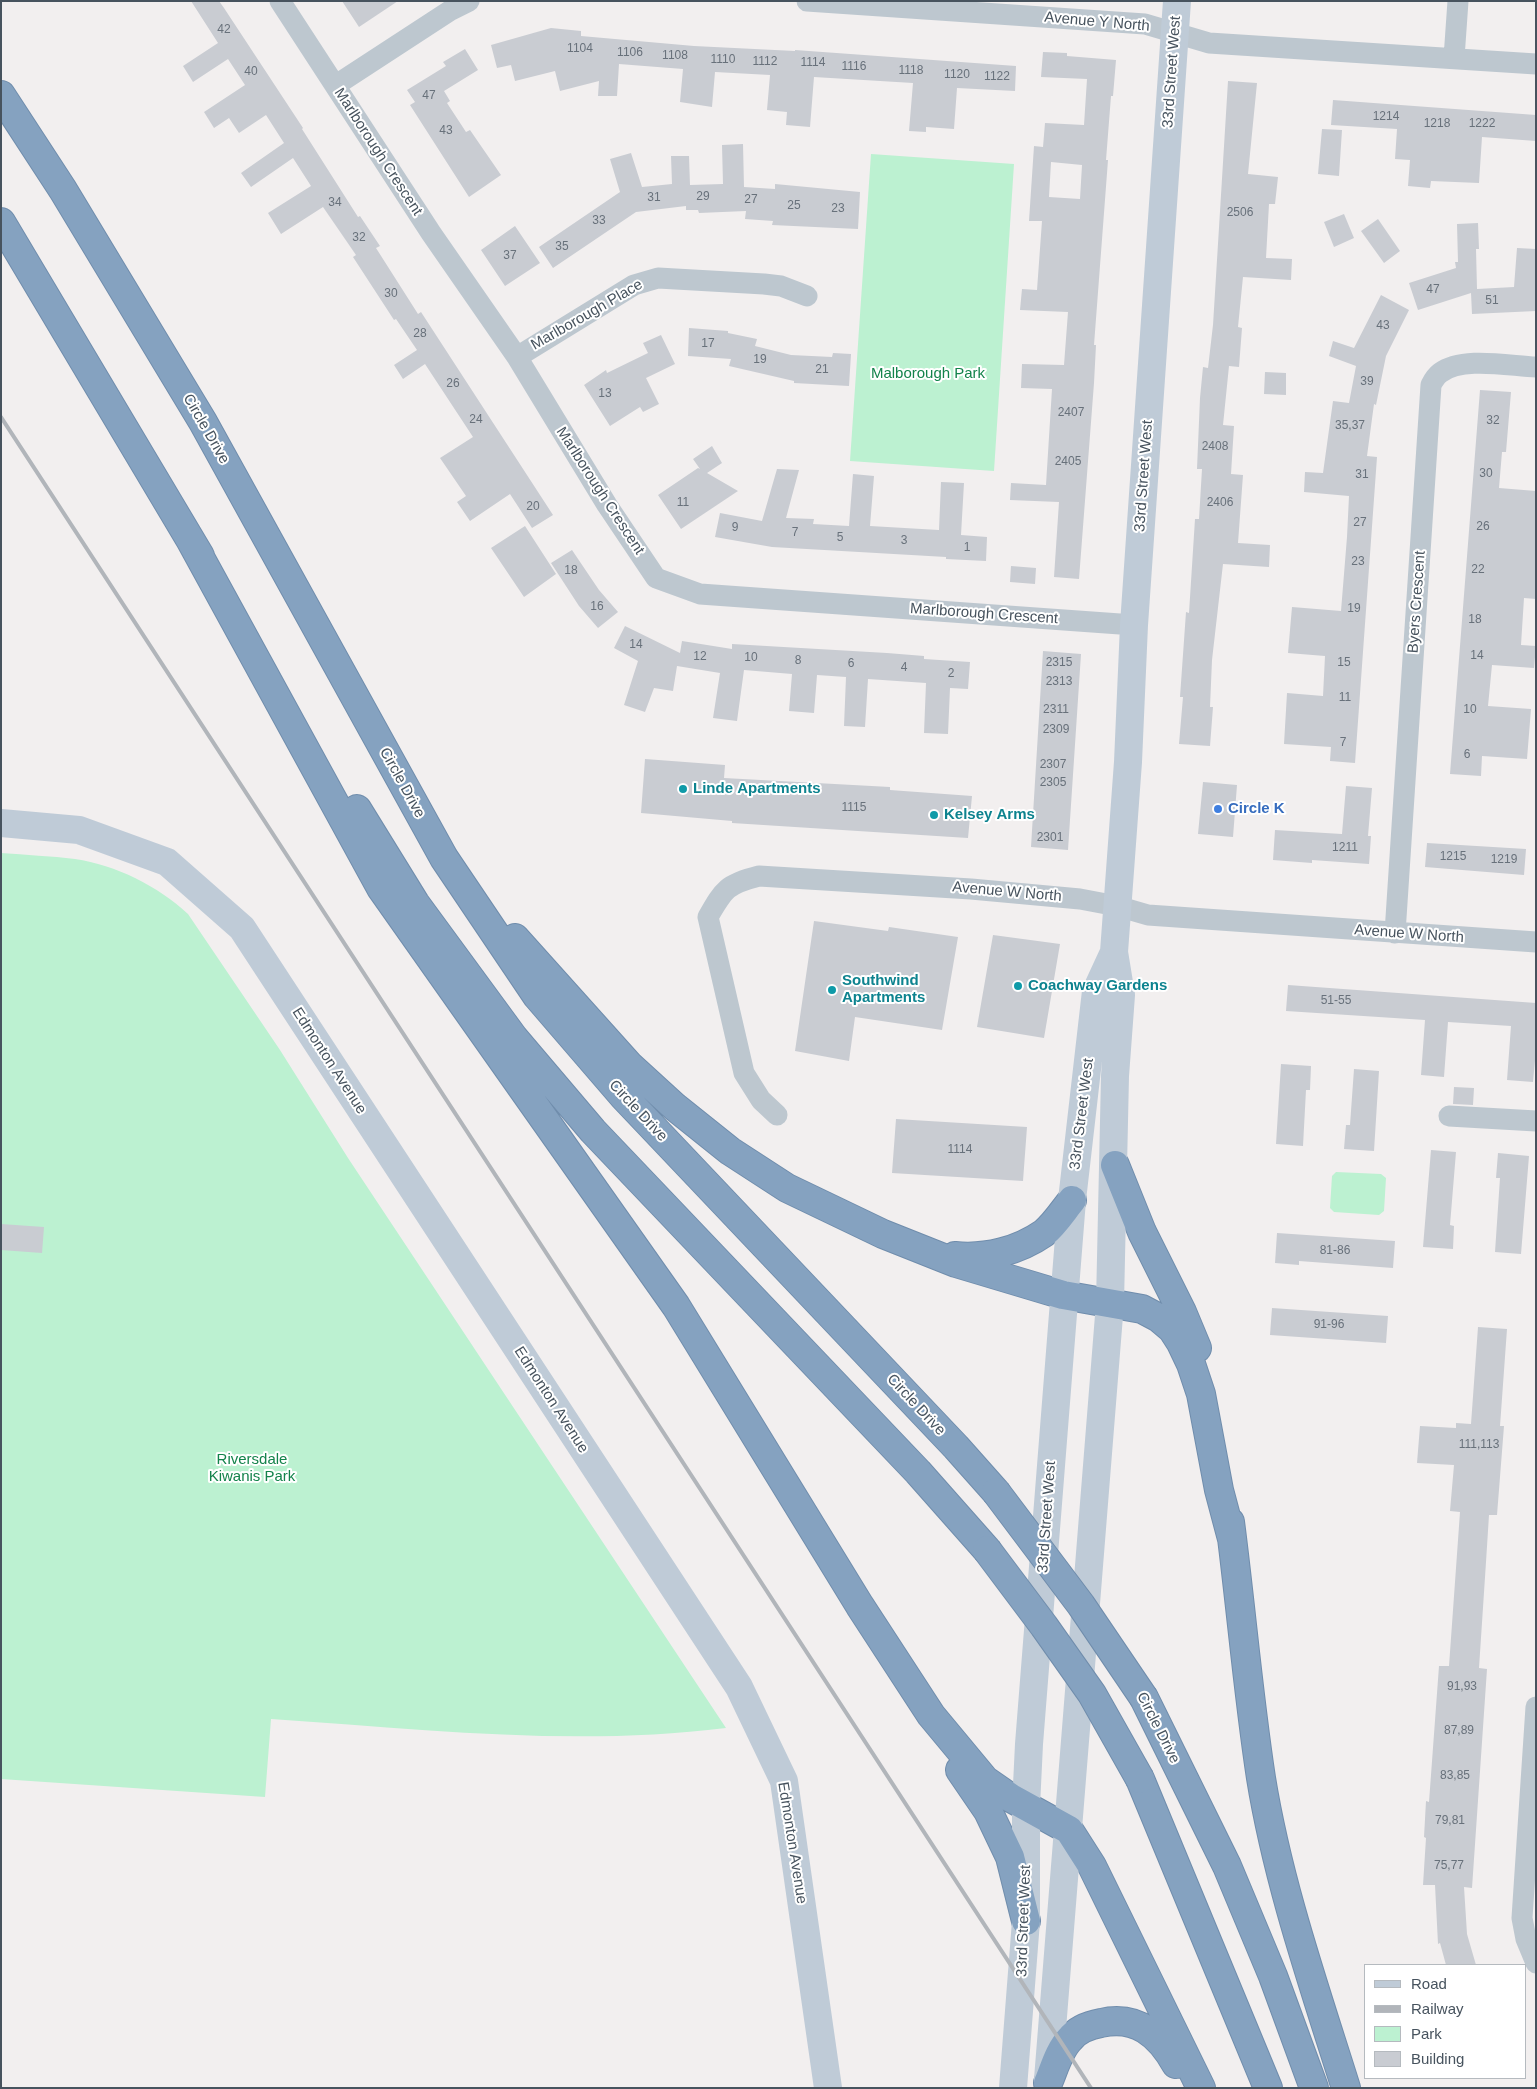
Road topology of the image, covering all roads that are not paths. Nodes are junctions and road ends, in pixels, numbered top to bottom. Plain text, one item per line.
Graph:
1 (280, 1) edge
2 (469, 1) edge
3 (807, 1) edge
4 (1177, 1) edge
5 (1458, 1) edge
6 (1175, 32) junction
7 (1454, 58) junction
8 (1536, 64) edge
9 (336, 86) junction
10 (1, 95) edge
11 (1, 222) edge
12 (807, 296) dead end
13 (517, 357) junction
14 (1536, 367) edge
15 (190, 541) junction
16 (1134, 625) junction
17 (1, 823) edge
18 (444, 858) junction
19 (1117, 906) junction
20 (1395, 933) junction
21 (1536, 942) edge
22 (1114, 952) junction
23 (777, 1115) dead end
24 (1449, 1116) dead end
25 (1536, 1121) edge
26 (1114, 1165) junction
27 (1072, 1200) junction
28 (914, 1247) junction
29 (1063, 1295) junction
30 (1110, 1303) junction
31 (1232, 1539) junction
32 (1536, 1707) edge
33 (931, 1716) junction
34 (1026, 1806) junction
35 (1069, 1830) junction
36 (1026, 1921) junction
37 (1536, 1963) edge
38 (1048, 2086) edge
39 (828, 2088) edge
40 (1012, 2088) edge
41 (1189, 2088) edge
42 (1201, 2088) edge
43 (1268, 2088) edge
44 (1314, 2088) edge
45 (1346, 2088) edge

1 - 9 street, Marlborough Crescent
2 - 9 street
3 - 6 street, Avenue Y North
4 - 6 main road, 33rd Street West
5 - 7 street
6 - 7 street, Avenue Y North
6 - 16 main road, 33rd Street West
7 - 8 street, Avenue Y North
9 - 13 street, Marlborough Crescent
10 - 18 highway, Circle Drive
11 - 15 highway
12 - 13 street, Marlborough Place
13 - 16 street, Marlborough Crescent
14 - 20 street, Byers Crescent
15 - 33 highway
15 - 43 highway, bridge
16 - 19 main road, 33rd Street West
17 - 39 main road, Edmonton Avenue
18 - 28 highway
18 - 44 highway, Circle Drive, bridge
19 - 20 street, Avenue W North
19 - 22 main road, 33rd Street West
19 - 23 street, Avenue W North
20 - 21 street, Avenue W North
22 - 26 main road, 33rd Street West
22 - 27 main road, 33rd Street West
24 - 25 street
26 - 30 main road, 33rd Street West
26 - 31 highway
27 - 28 highway
27 - 29 main road, 33rd Street West
28 - 29 highway
29 - 30 highway
29 - 34 main road, 33rd Street West
30 - 31 highway
30 - 35 main road, 33rd Street West
31 - 45 highway
32 - 37 street
33 - 34 highway
33 - 36 highway
34 - 35 highway
34 - 36 main road, 33rd Street West
35 - 38 main road, 33rd Street West
35 - 42 highway
36 - 40 main road, 33rd Street West
38 - 41 highway

